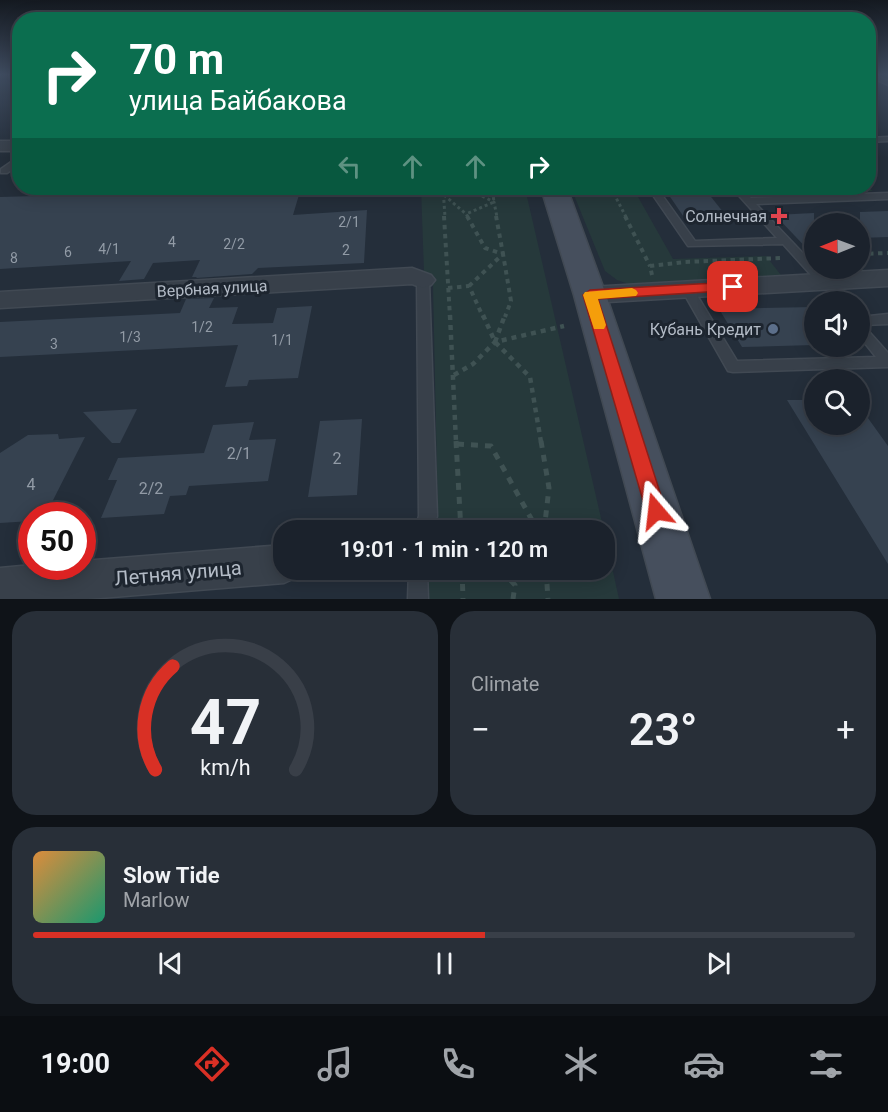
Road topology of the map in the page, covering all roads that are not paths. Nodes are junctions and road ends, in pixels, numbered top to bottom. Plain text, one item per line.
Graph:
1 (12, 166) edge
2 (4, 171) dead end
3 (555, 195) edge
4 (658, 195) edge
5 (742, 195) edge
6 (888, 196) edge
7 (748, 201) junction
8 (786, 241) junction
9 (888, 278) edge
10 (423, 280) joint
11 (824, 282) junction
12 (688, 290) junction
13 (0, 300) edge
14 (577, 310) junction
15 (888, 319) edge
16 (870, 320) edge
17 (870, 341) edge
18 (888, 362) edge
19 (427, 520) edge
20 (273, 565) edge
21 (418, 580) edge
22 (0, 587) edge
23 (418, 599) edge
24 (683, 599) edge

1 - 2 lane
3 - 14 main road
4 - 8 lane
5 - 7 lane
6 - 7 lane
7 - 8 lane
8 - 11 lane
9 - 11 street
10 - 13 street, Вербная улица
10 - 19 lane
11 - 12 street
12 - 14 street
12 - 18 lane
14 - 24 main road
15 - 16 lane
17 - 18 lane
20 - 22 street, Летняя улица
21 - 23 lane

